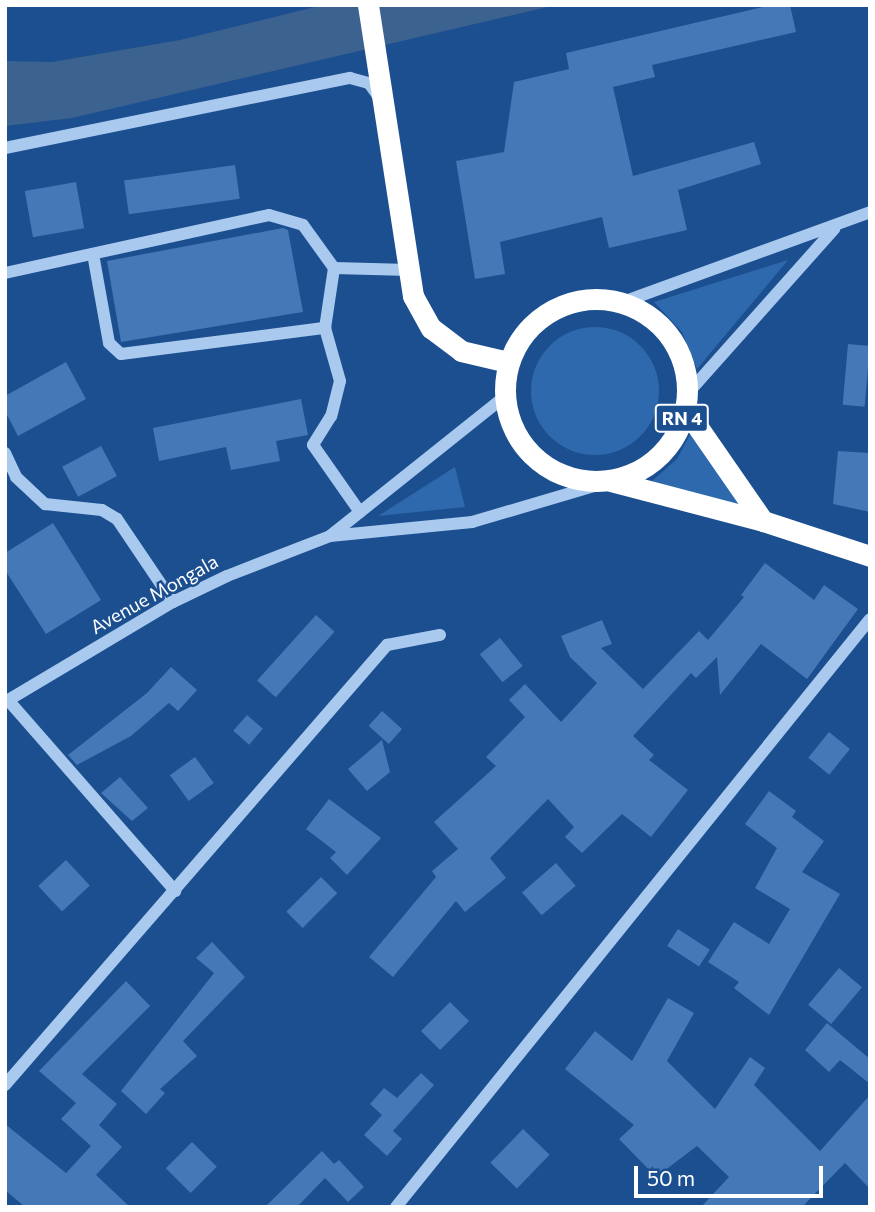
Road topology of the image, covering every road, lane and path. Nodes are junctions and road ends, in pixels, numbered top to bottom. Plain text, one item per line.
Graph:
1 (368, 5) edge
2 (384, 113) junction
3 (5, 148) edge
4 (870, 212) edge
5 (835, 228) junction
6 (93, 254) junction
7 (334, 268) junction
8 (409, 270) junction
9 (5, 273) edge
10 (623, 302) junction
11 (325, 328) junction
12 (508, 362) junction
13 (504, 397) junction
14 (687, 402) junction
15 (5, 453) edge
16 (611, 481) junction
17 (360, 512) junction
18 (764, 521) junction
19 (330, 537) junction
20 (870, 556) edge
21 (173, 602) junction
22 (870, 619) edge
23 (440, 635) dead end
24 (7, 701) edge
25 (175, 891) junction
26 (5, 1084) edge
27 (396, 1207) edge

1 - 2 highway
2 - 3 street
2 - 8 highway
4 - 5 street
5 - 10 street
5 - 14 street
6 - 7 street
6 - 9 street
6 - 11 street
7 - 8 street
7 - 11 street
8 - 12 highway
10 - 12 highway, RN 4
10 - 14 highway, RN 4
11 - 17 street
12 - 13 highway, RN 4
13 - 16 highway, RN 4
13 - 17 street
14 - 16 highway, RN 4
14 - 18 highway, RN 4
15 - 21 street
16 - 18 highway, RN 4
16 - 19 street
17 - 19 street
18 - 20 highway, RN 4
19 - 21 street, Avenue Mongala
21 - 24 street, Avenue Mongala
22 - 27 street
23 - 25 street
24 - 25 street
25 - 26 street

